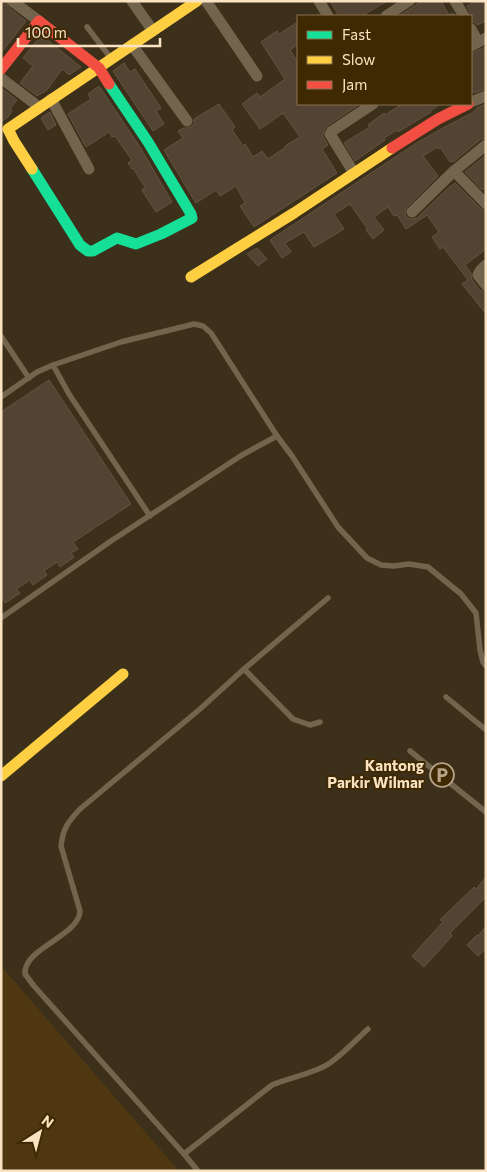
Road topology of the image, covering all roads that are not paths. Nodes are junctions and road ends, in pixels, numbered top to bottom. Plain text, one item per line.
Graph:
1 (12, 1) edge
2 (132, 1) edge
3 (197, 1) edge
4 (206, 1) edge
5 (319, 1) edge
6 (455, 1) edge
7 (408, 2) edge
8 (327, 15) edge
9 (388, 15) edge
10 (463, 15) edge
11 (39, 21) junction
12 (87, 27) dead end
13 (152, 31) junction
14 (472, 31) edge
15 (478, 42) edge
16 (132, 45) junction
17 (112, 59) junction
18 (99, 68) junction
19 (1, 69) edge
20 (256, 76) dead end
21 (1, 78) edge
22 (486, 96) edge
23 (51, 99) junction
24 (472, 102) edge
25 (371, 105) edge
26 (464, 105) edge
27 (39, 107) junction
28 (187, 120) dead end
29 (5, 127) edge
30 (486, 145) edge
31 (89, 168) dead end
32 (454, 171) junction
33 (354, 173) junction
34 (486, 204) edge
35 (412, 212) dead end
36 (486, 265) edge
37 (191, 277) dead end
38 (486, 286) edge
39 (1, 336) edge
40 (53, 366) junction
41 (29, 378) junction
42 (1, 396) edge
43 (277, 436) junction
44 (150, 516) junction
45 (328, 598) dead end
46 (1, 618) edge
47 (486, 666) edge
48 (244, 669) junction
49 (123, 674) dead end
50 (446, 697) dead end
51 (320, 722) dead end
52 (486, 730) edge
53 (410, 751) dead end
54 (1, 776) edge
55 (486, 812) edge
56 (368, 1030) dead end
57 (184, 1154) junction
58 (198, 1171) edge

1 - 11 street
2 - 13 street
3 - 13 street
4 - 20 street
5 - 8 street
6 - 10 street
7 - 9 street
11 - 18 street
11 - 19 street
12 - 17 lane
13 - 16 street
14 - 15 street
16 - 17 street
16 - 28 street
17 - 18 street
18 - 23 street
18 - 29 street
21 - 27 street
22 - 24 street
23 - 27 street
23 - 31 street
25 - 33 street
26 - 33 street
27 - 29 street
30 - 32 street
32 - 34 street
32 - 35 street
33 - 37 street
36 - 38 street
39 - 41 lane
40 - 41 lane
40 - 43 lane
40 - 44 lane
41 - 42 lane
43 - 44 lane
43 - 47 lane
44 - 46 lane
45 - 48 lane
48 - 51 lane
48 - 57 lane
49 - 54 street
50 - 52 lane
53 - 55 lane
56 - 57 lane
57 - 58 lane

